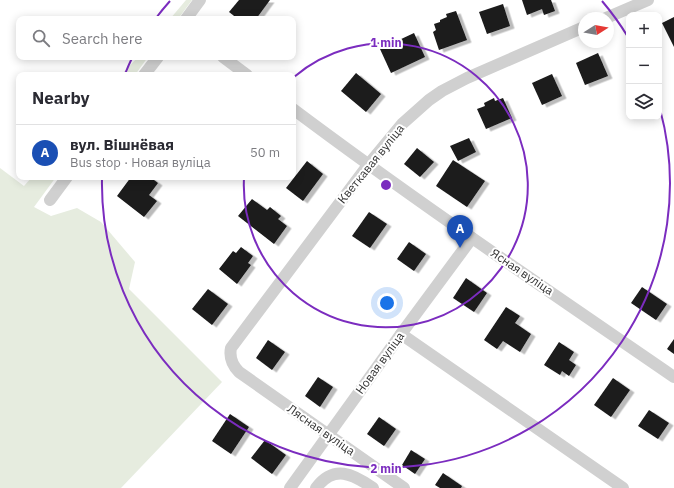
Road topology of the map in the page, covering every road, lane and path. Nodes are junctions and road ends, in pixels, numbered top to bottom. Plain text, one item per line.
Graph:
1 (200, 0) edge
2 (648, 0) edge
3 (614, 15) edge
4 (188, 16) edge
5 (578, 30) edge
6 (156, 60) edge
7 (227, 60) edge
8 (146, 72) edge
9 (244, 72) edge
10 (296, 111) edge
11 (368, 165) junction
12 (65, 180) edge
13 (50, 200) dead end
14 (472, 238) junction
15 (401, 334) junction
16 (239, 372) joint
17 (674, 377) edge
18 (328, 435) junction
19 (318, 486) edge
20 (290, 488) edge
21 (373, 488) edge
22 (404, 488) edge
23 (623, 488) edge

1 - 4 street
2 - 3 street
5 - 11 street, Кветкавая вуліца
6 - 8 street
7 - 9 street
10 - 11 street, Ясная вуліца
11 - 14 street, Ясная вуліца
11 - 16 street, Кветкавая вуліца
12 - 13 street
14 - 15 street, Новая вуліца
14 - 17 street, Ясная вуліца
15 - 18 street, Новая вуліца
15 - 23 street
16 - 18 street, Лясная вуліца
18 - 20 street, Новая вуліца
18 - 22 street, Лясная вуліца
19 - 21 street, Лясная вуліца

